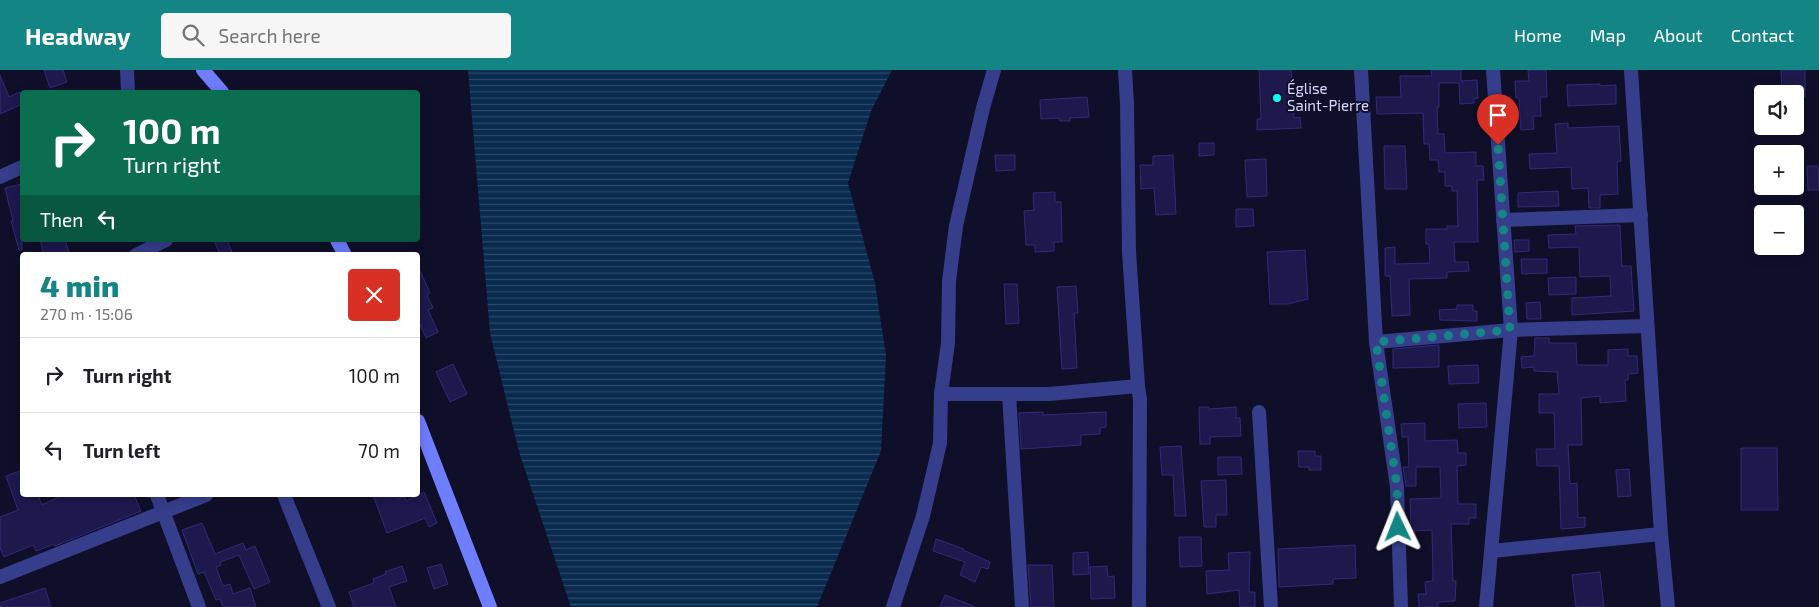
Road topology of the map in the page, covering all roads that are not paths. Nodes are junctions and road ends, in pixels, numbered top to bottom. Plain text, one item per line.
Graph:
1 (127, 70) edge
2 (203, 70) edge
3 (994, 70) edge
4 (1125, 70) edge
5 (1361, 70) edge
6 (1493, 70) edge
7 (1631, 70) edge
8 (128, 90) edge
9 (220, 90) edge
10 (20, 168) edge
11 (0, 177) edge
12 (1641, 215) junction
13 (1503, 220) junction
14 (162, 242) edge
15 (142, 252) edge
16 (1647, 326) junction
17 (1510, 330) junction
18 (1376, 342) junction
19 (1138, 386) junction
20 (941, 394) junction
21 (1009, 394) junction
22 (1260, 412) dead end
23 (420, 426) edge
24 (158, 497) edge
25 (201, 497) edge
26 (285, 497) edge
27 (165, 513) junction
28 (1660, 534) junction
29 (1492, 551) junction
30 (0, 577) edge
31 (200, 607) edge
32 (329, 607) edge
33 (490, 607) edge
34 (893, 607) edge
35 (1022, 607) edge
36 (1139, 607) edge
37 (1271, 607) edge
38 (1401, 607) edge
39 (1486, 607) edge
40 (1668, 607) edge

1 - 8 street
2 - 9 main road
3 - 20 street
4 - 19 street
5 - 18 street
6 - 13 street
7 - 12 street
10 - 11 street
12 - 13 street
12 - 16 street
13 - 17 street
14 - 15 street
16 - 17 street
16 - 28 street
17 - 18 street
17 - 29 street
18 - 38 street
19 - 21 street
19 - 36 street
20 - 21 street
20 - 34 street
21 - 35 street
22 - 37 street
23 - 33 main road
24 - 27 street
25 - 27 street
26 - 32 street
27 - 30 street
27 - 31 street
28 - 29 street
28 - 40 street
29 - 39 street

